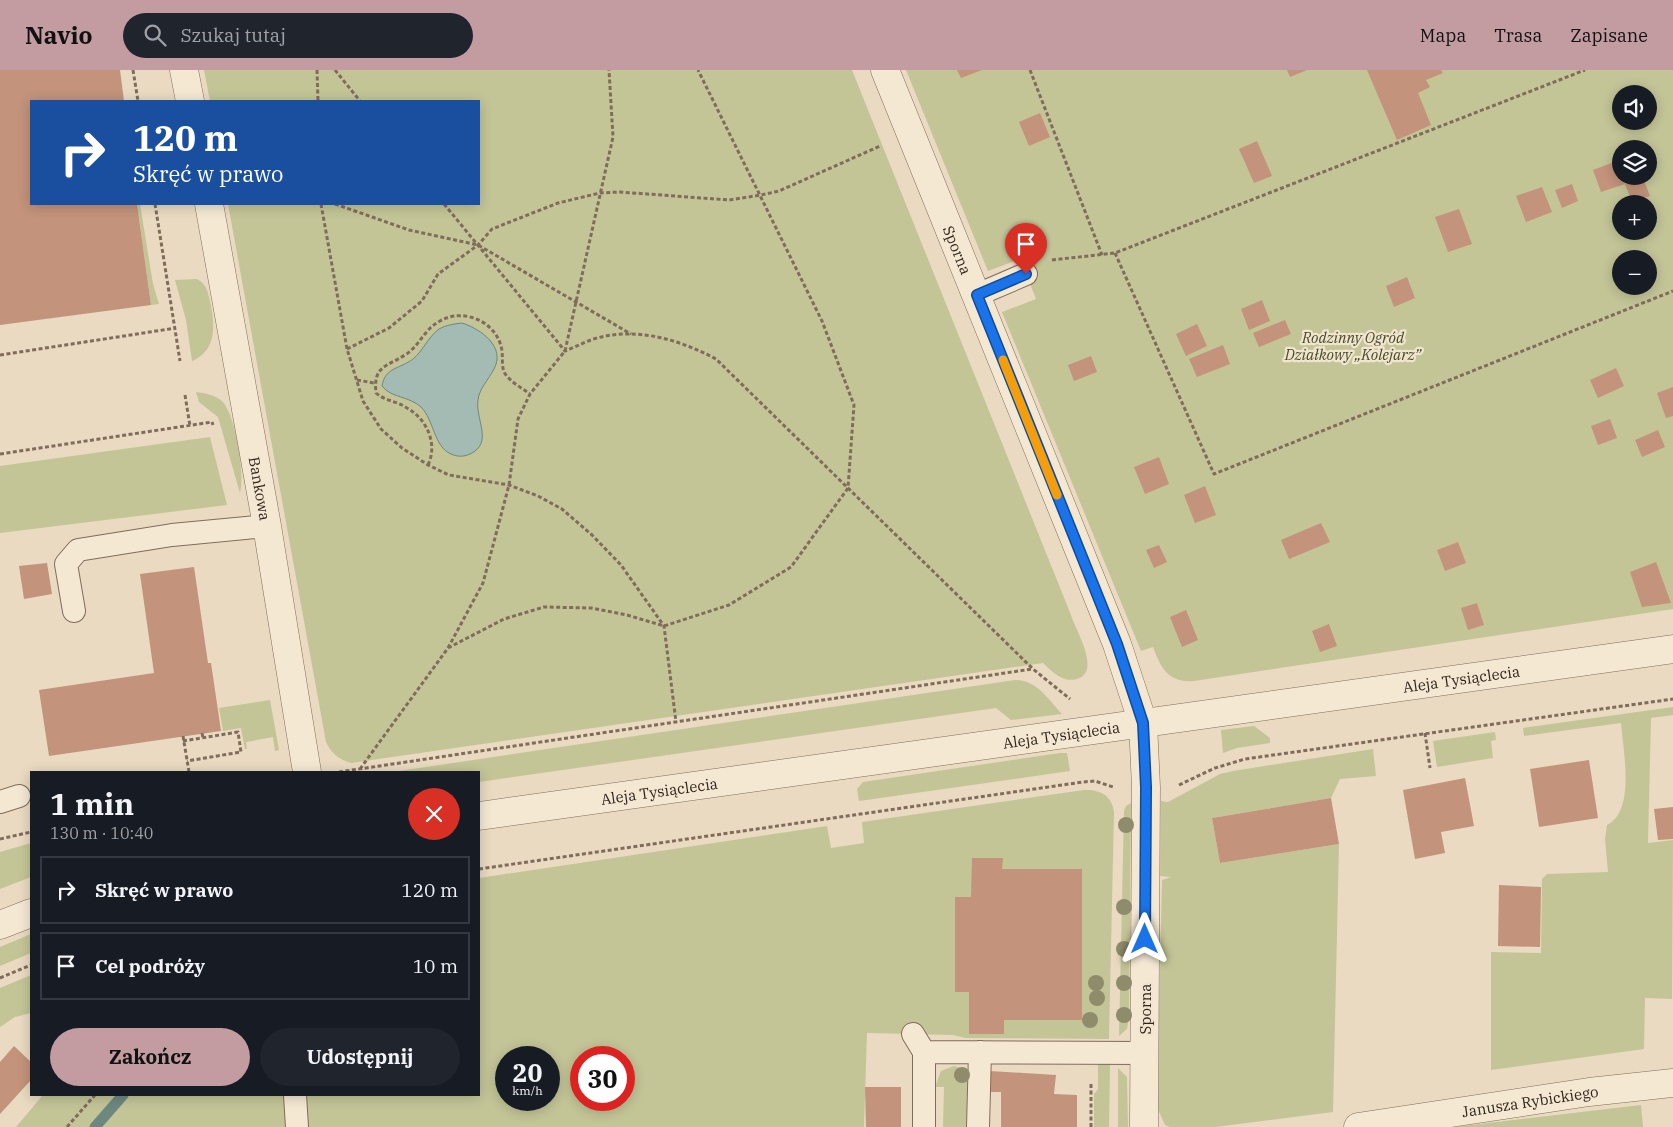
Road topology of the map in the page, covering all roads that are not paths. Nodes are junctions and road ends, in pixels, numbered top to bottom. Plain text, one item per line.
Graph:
1 (184, 70) edge
2 (886, 70) edge
3 (190, 100) edge
4 (209, 205) edge
5 (1026, 274) dead end
6 (977, 295) junction
7 (267, 526) junction
8 (74, 611) dead end
9 (1673, 649) edge
10 (1143, 723) junction
11 (306, 771) edge
12 (480, 816) edge
13 (30, 913) edge
14 (0, 925) edge
15 (980, 1052) junction
16 (1145, 1053) junction
17 (1673, 1083) edge
18 (295, 1096) edge
19 (297, 1127) edge
20 (924, 1127) edge
21 (978, 1127) edge
22 (1144, 1127) edge
23 (1358, 1127) edge

1 - 3 street
2 - 6 street, Sporna
4 - 7 street, Bankowa
5 - 6 lane
6 - 10 street, Sporna
7 - 8 lane
7 - 11 street, Bankowa
9 - 10 street, Aleja Tysiąclecia
10 - 12 street, Aleja Tysiąclecia
10 - 16 street, Sporna
13 - 14 street
15 - 16 lane
15 - 20 lane
15 - 21 lane
16 - 22 street, Sporna
17 - 23 street, Janusza Rybickiego
18 - 19 lane

